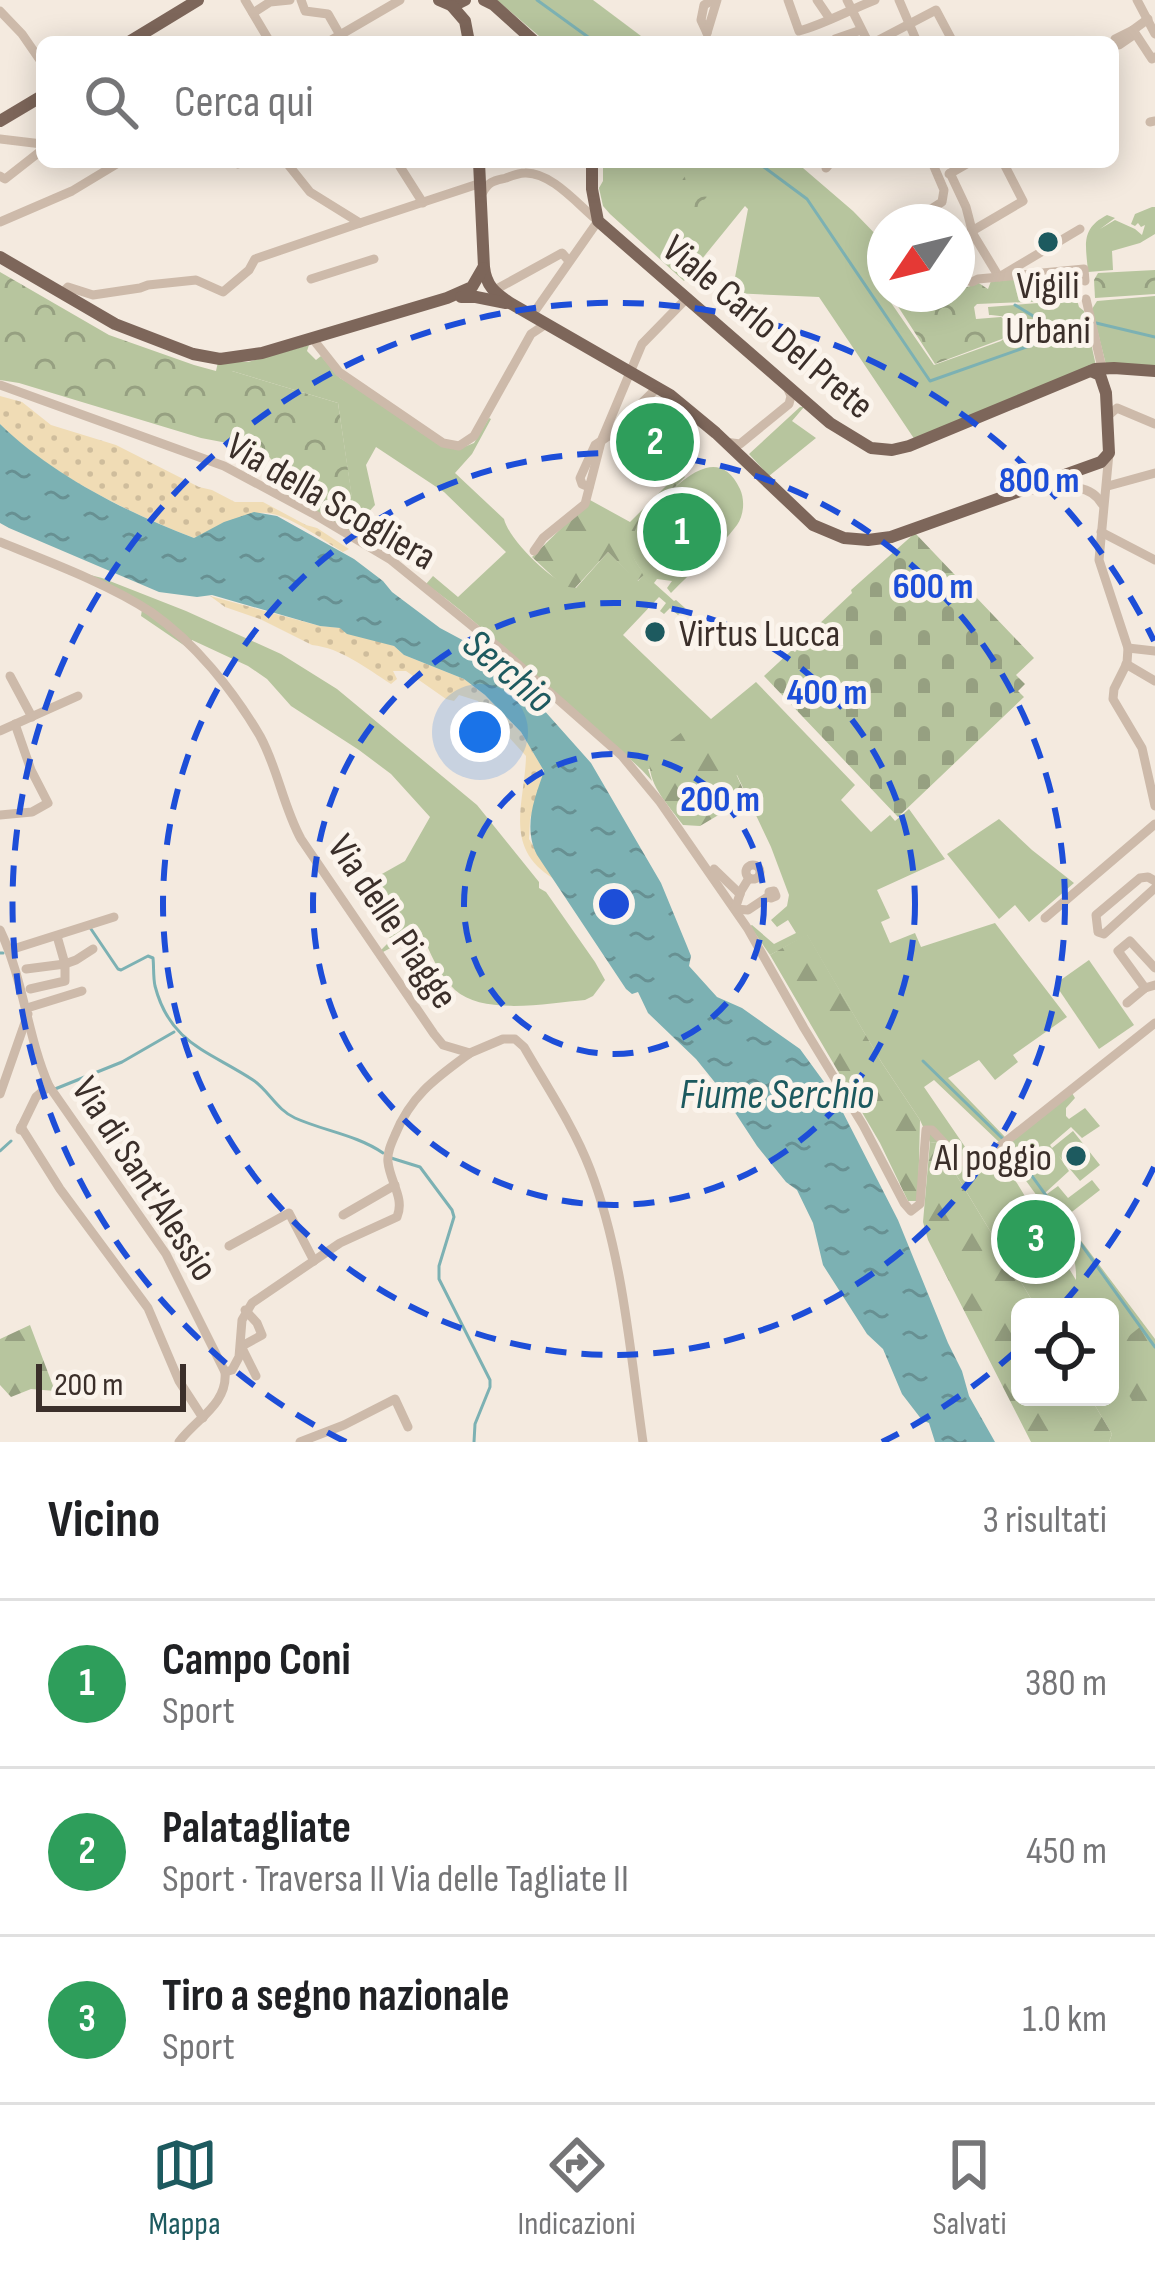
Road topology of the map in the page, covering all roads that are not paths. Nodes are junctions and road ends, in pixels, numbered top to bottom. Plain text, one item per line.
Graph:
1 (198, 0) edge
2 (245, 0) edge
3 (290, 0) edge
4 (301, 0) edge
5 (400, 0) edge
6 (484, 0) edge
7 (788, 0) edge
8 (817, 0) edge
9 (875, 0) edge
10 (898, 0) edge
11 (1137, 0) edge
12 (452, 2) edge
13 (850, 4) edge
14 (0, 11) edge
15 (253, 13) junction
16 (830, 19) junction
17 (1148, 19) junction
18 (910, 22) junction
19 (818, 26) junction
20 (861, 30) junction
21 (1155, 34) edge
22 (340, 35) joint
23 (139, 36) edge
24 (266, 36) edge
25 (468, 36) edge
26 (528, 36) edge
27 (827, 36) edge
28 (845, 36) edge
29 (866, 36) edge
30 (883, 36) edge
31 (915, 36) edge
32 (950, 36) edge
33 (36, 54) edge
34 (1154, 58) edge
35 (36, 100) edge
36 (0, 121) edge
37 (0, 139) edge
38 (36, 146) edge
39 (36, 152) edge
40 (110, 168) edge
41 (292, 168) edge
42 (401, 168) edge
43 (592, 168) edge
44 (934, 168) edge
45 (959, 168) edge
46 (1006, 168) edge
47 (950, 173) junction
48 (0, 176) edge
49 (481, 178) edge
50 (938, 178) junction
51 (592, 189) junction
52 (423, 203) junction
53 (939, 204) edge
54 (965, 204) edge
55 (598, 221) junction
56 (0, 222) edge
57 (360, 223) junction
58 (975, 229) edge
59 (1080, 229) dead end
60 (975, 236) edge
61 (0, 257) edge
62 (374, 259) dead end
63 (569, 261) junction
64 (484, 267) junction
65 (1085, 275) dead end
66 (999, 277) junction
67 (311, 279) dead end
68 (975, 282) edge
69 (493, 291) junction
70 (62, 293) junction
71 (447, 298) junction
72 (686, 298) junction
73 (1087, 299) dead end
74 (510, 304) junction
75 (530, 312) junction
76 (546, 324) junction
77 (531, 334) junction
78 (313, 340) junction
79 (1096, 369) junction
80 (1124, 369) junction
81 (629, 370) junction
82 (1155, 371) edge
83 (0, 385) edge
84 (787, 386) junction
85 (658, 387) junction
86 (1105, 389) junction
87 (808, 406) junction
88 (1108, 416) junction
89 (1155, 424) edge
90 (601, 441) junction
91 (725, 442) junction
92 (1109, 453) junction
93 (750, 465) junction
94 (1155, 473) edge
95 (1108, 486) junction
96 (1025, 491) junction
97 (1105, 512) junction
98 (1101, 532) junction
99 (0, 542) edge
100 (534, 551) dead end
101 (1155, 560) edge
102 (1128, 648) junction
103 (1155, 651) edge
104 (1126, 664) junction
105 (10, 676) dead end
106 (1155, 681) edge
107 (78, 696) dead end
108 (32, 717) junction
109 (15, 724) junction
110 (0, 731) edge
111 (1155, 806) edge
112 (0, 815) edge
113 (1155, 824) edge
114 (714, 869) dead end
115 (749, 878) dead end
116 (1155, 885) edge
117 (769, 896) dead end
118 (740, 905) junction
119 (114, 917) dead end
120 (1045, 917) dead end
121 (0, 930) edge
122 (57, 936) junction
123 (93, 949) dead end
124 (10, 950) junction
125 (65, 964) junction
126 (1155, 968) edge
127 (26, 969) dead end
128 (1150, 987) edge
129 (30, 989) dead end
130 (82, 991) dead end
131 (1127, 1003) dead end
132 (28, 1011) junction
133 (1155, 1023) edge
134 (470, 1053) junction
135 (50, 1086) junction
136 (0, 1094) edge
137 (395, 1185) junction
138 (343, 1215) dead end
139 (230, 1246) dead end
140 (314, 1261) junction
141 (245, 1310) junction
142 (242, 1347) junction
143 (225, 1372) junction
144 (256, 1376) dead end
145 (203, 1418) junction
146 (408, 1427) dead end
147 (179, 1442) edge
148 (300, 1442) edge
149 (643, 1442) edge

1 - 23 main road
2 - 15 street
3 - 15 street
4 - 22 street
5 - 22 street
6 - 26 main road
7 - 19 street
8 - 16 street
9 - 13 street
10 - 18 street
11 - 17 street
12 - 25 main road
13 - 16 street
13 - 20 street
14 - 33 street
15 - 24 street
16 - 19 street
17 - 21 street
17 - 34 street
18 - 30 street
18 - 31 street
18 - 32 street
19 - 27 street
20 - 28 street
20 - 29 street
35 - 36 main road
37 - 38 street
39 - 48 street
40 - 56 street
41 - 57 street
42 - 52 street
43 - 51 main road
44 - 50 street
45 - 47 street
46 - 58 street
47 - 50 street
47 - 54 street
49 - 51 street
49 - 52 street
49 - 55 street
49 - 64 main road
50 - 53 street
51 - 55 main road
52 - 57 street
55 - 63 street
55 - 72 main road, Viale Carlo Del Prete
57 - 70 street
59 - 66 street
60 - 66 street
61 - 70 main road
62 - 67 street
63 - 69 street
63 - 75 street
64 - 69 main road
64 - 71 main road
65 - 66 street
66 - 68 street
69 - 74 main road
70 - 78 main road
71 - 74 main road
71 - 78 main road
72 - 81 street
72 - 84 main road, Viale Carlo Del Prete
73 - 79 street
74 - 75 main road
75 - 76 main road
75 - 77 street
76 - 77 street
76 - 81 main road
77 - 78 street
79 - 80 main road
79 - 86 main road
79 - 87 main road, Viale Carlo Del Prete
80 - 82 main road
80 - 86 main road
81 - 85 main road
81 - 90 street
83 - 118 street, Via della Scogliera
84 - 87 main road, Viale Carlo Del Prete
84 - 91 street
85 - 90 street
85 - 91 main road
86 - 88 main road
87 - 93 street
88 - 89 street
88 - 92 main road
90 - 100 street
91 - 93 main road
92 - 95 street
92 - 96 main road
93 - 96 main road
94 - 95 street
95 - 97 street
96 - 97 street
97 - 98 street
98 - 101 street
98 - 102 street
99 - 134 street, Via delle Piagge
102 - 103 street
102 - 104 street
104 - 106 street
104 - 111 street
105 - 108 street
107 - 108 street
108 - 109 street
109 - 110 street
109 - 112 street
113 - 120 street
114 - 118 street
115 - 118 street
116 - 116 street
117 - 118 street
118 - 133 street, Via della Scogliera
119 - 122 street
121 - 124 street, Via di Sant'Alessio
122 - 124 street
122 - 125 street
123 - 125 street
124 - 132 street, Via di Sant'Alessio
125 - 127 street
125 - 129 street
126 - 128 street
128 - 131 street
130 - 132 street
132 - 135 street, Via di Sant'Alessio
132 - 136 street
134 - 137 street
134 - 149 street, Via delle Piagge
135 - 143 street, Via di Sant'Alessio
135 - 145 street
137 - 138 street
137 - 140 street
139 - 140 street
140 - 141 street
141 - 142 street
141 - 142 street
142 - 143 street
142 - 144 street
143 - 145 street
145 - 147 street
146 - 148 street

